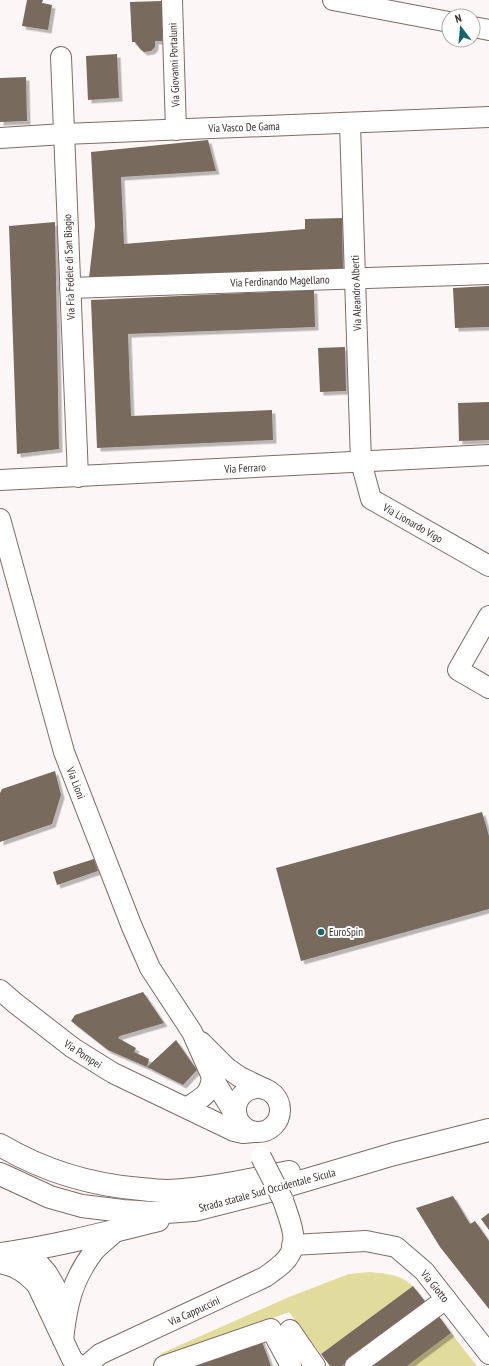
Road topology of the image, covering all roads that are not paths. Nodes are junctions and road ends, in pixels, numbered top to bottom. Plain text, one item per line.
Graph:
1 (172, 0) edge
2 (333, 0) edge
3 (441, 20) edge
4 (61, 56) dead end
5 (489, 117) edge
6 (350, 124) junction
7 (176, 130) junction
8 (64, 134) junction
9 (0, 138) edge
10 (489, 274) edge
11 (355, 278) junction
12 (70, 288) junction
13 (489, 455) edge
14 (362, 462) junction
15 (78, 476) junction
16 (0, 480) edge
17 (0, 519) edge
18 (489, 566) edge
19 (489, 616) edge
20 (489, 688) edge
21 (0, 990) edge
22 (192, 1032) junction
23 (212, 1077) junction
24 (265, 1089) junction
25 (233, 1099) junction
26 (184, 1103) junction
27 (235, 1124) junction
28 (489, 1130) edge
29 (261, 1131) junction
30 (0, 1145) edge
31 (394, 1154) junction
32 (261, 1157) junction
33 (0, 1174) edge
34 (194, 1210) junction
35 (117, 1230) junction
36 (292, 1246) junction
37 (28, 1250) junction
38 (0, 1254) edge
39 (0, 1263) edge
40 (446, 1299) junction
41 (66, 1311) junction
42 (290, 1330) dead end
43 (63, 1340) junction
44 (489, 1354) edge
45 (79, 1366) edge
46 (86, 1366) edge
47 (164, 1366) edge
48 (291, 1366) edge
49 (315, 1366) edge
50 (355, 1366) edge

1 - 7 street, Via Giovanni Portaluni
2 - 3 street
4 - 8 street, Via Frà Fedele di San Biagio
5 - 6 street, Via Vasco De Gama
6 - 7 street, Via Vasco De Gama
6 - 11 street, Via Aleandro Alberti
7 - 8 street, Via Vasco De Gama
8 - 9 street, Via Vasco De Gama
8 - 12 street, Via Frà Fedele di San Biagio
10 - 11 street, Via Ferdinando Magellano
11 - 12 street, Via Ferdinando Magellano
11 - 14 street, Via Aleandro Alberti
12 - 15 street, Via Frà Fedele di San Biagio
13 - 14 street, Via Ferraro
14 - 15 street, Via Ferraro
14 - 18 street, Via Lionardo Vigo
15 - 16 street, Via Ferraro
17 - 22 street, Via Lioni
19 - 20 street
21 - 26 street, Via Pompei
22 - 23 street
22 - 24 street
23 - 25 street
23 - 26 street
24 - 25 street
24 - 29 street
25 - 26 street
25 - 27 street
26 - 27 street, Via Pompei
27 - 29 street
27 - 32 street
28 - 31 main road, Strada statale Sud Occidentale Sicula
29 - 32 street
30 - 31 main road, Strada statale Sud Occidentale Sicula
31 - 34 main road, Strada statale Sud Occidentale Sicula
32 - 36 street, bridge
33 - 34 main road, Strada statale Sud Occidentale Sicula
34 - 35 main road
35 - 37 main road
35 - 41 street
36 - 40 street, Via Giotto
36 - 46 street, Via Cappuccini
37 - 38 main road
37 - 41 street
39 - 43 street
40 - 44 street, Via Giotto
40 - 50 street
41 - 43 street
42 - 49 street
43 - 45 street
47 - 48 street

